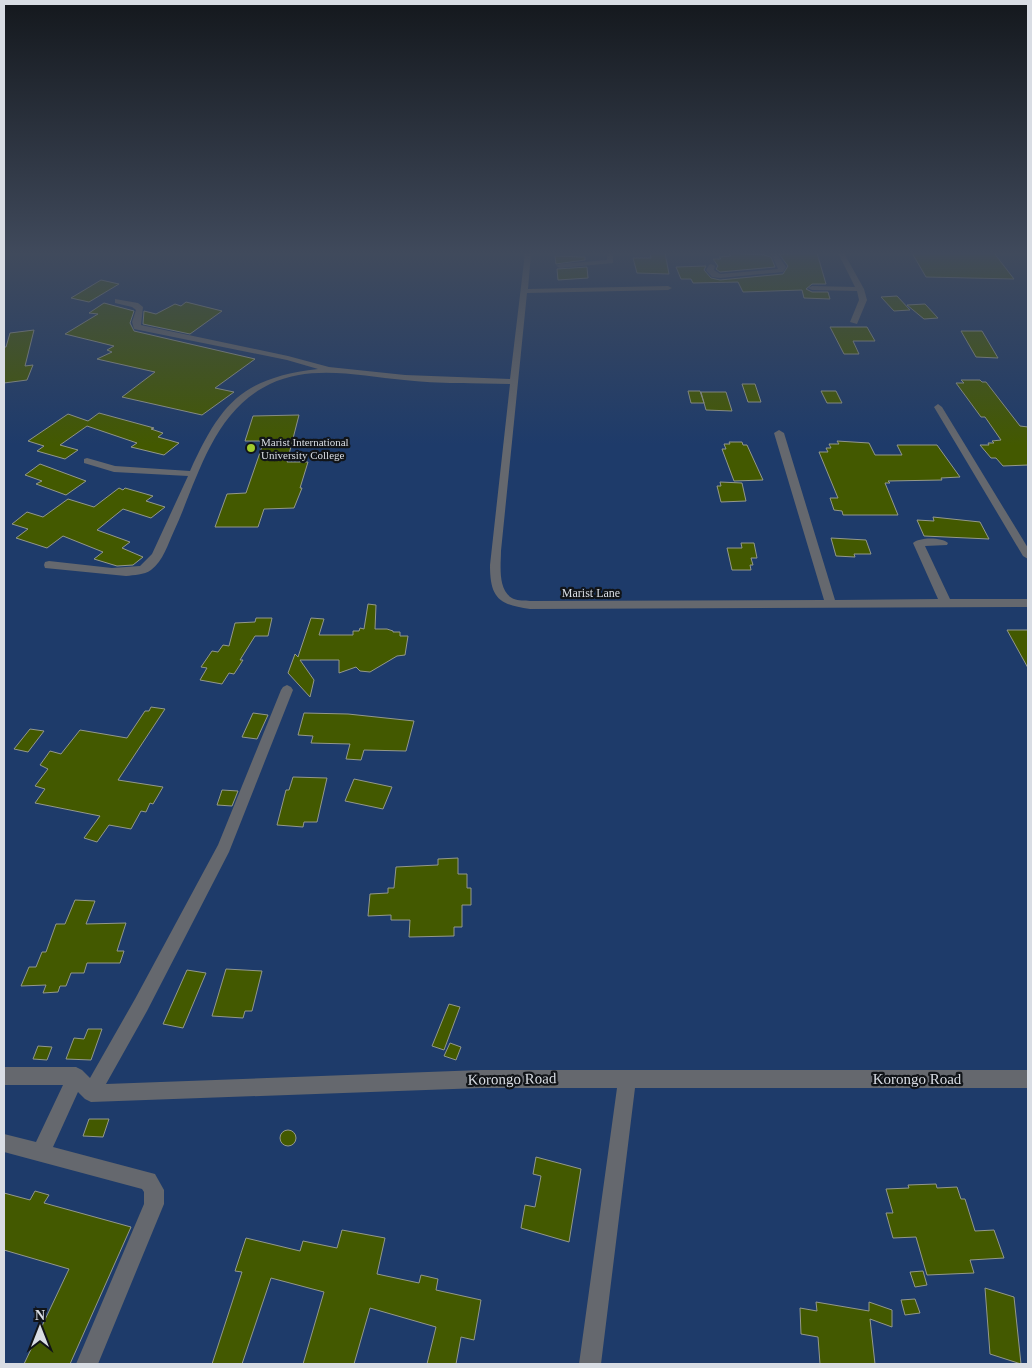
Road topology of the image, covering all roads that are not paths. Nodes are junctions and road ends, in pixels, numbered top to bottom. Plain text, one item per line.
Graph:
1 (138, 317) edge
2 (521, 317) edge
3 (856, 317) edge
4 (854, 322) dead end
5 (329, 369) junction
6 (514, 382) junction
7 (938, 407) dead end
8 (779, 433) dead end
9 (87, 461) dead end
10 (195, 474) junction
11 (943, 543) dead end
12 (1028, 556) edge
13 (49, 565) dead end
14 (1028, 603) edge
15 (831, 604) junction
16 (946, 604) junction
17 (288, 690) dead end
18 (4, 1076) edge
19 (76, 1076) junction
20 (627, 1078) junction
21 (1028, 1079) edge
22 (91, 1094) junction
23 (4, 1143) edge
24 (41, 1152) junction
25 (87, 1364) edge
26 (590, 1364) edge

1 - 5 street
2 - 6 street, Marist Lane
3 - 4 street
5 - 6 street
5 - 10 street
6 - 15 street, Marist Lane
7 - 12 street
8 - 15 street
9 - 10 street
10 - 13 street
11 - 16 street
14 - 16 street, Marist Lane
15 - 16 street, Marist Lane
17 - 22 street
18 - 19 street
19 - 22 street
19 - 24 street
20 - 21 street, Korongo Road
20 - 22 street, Korongo Road
20 - 26 street
23 - 24 street
24 - 25 street

